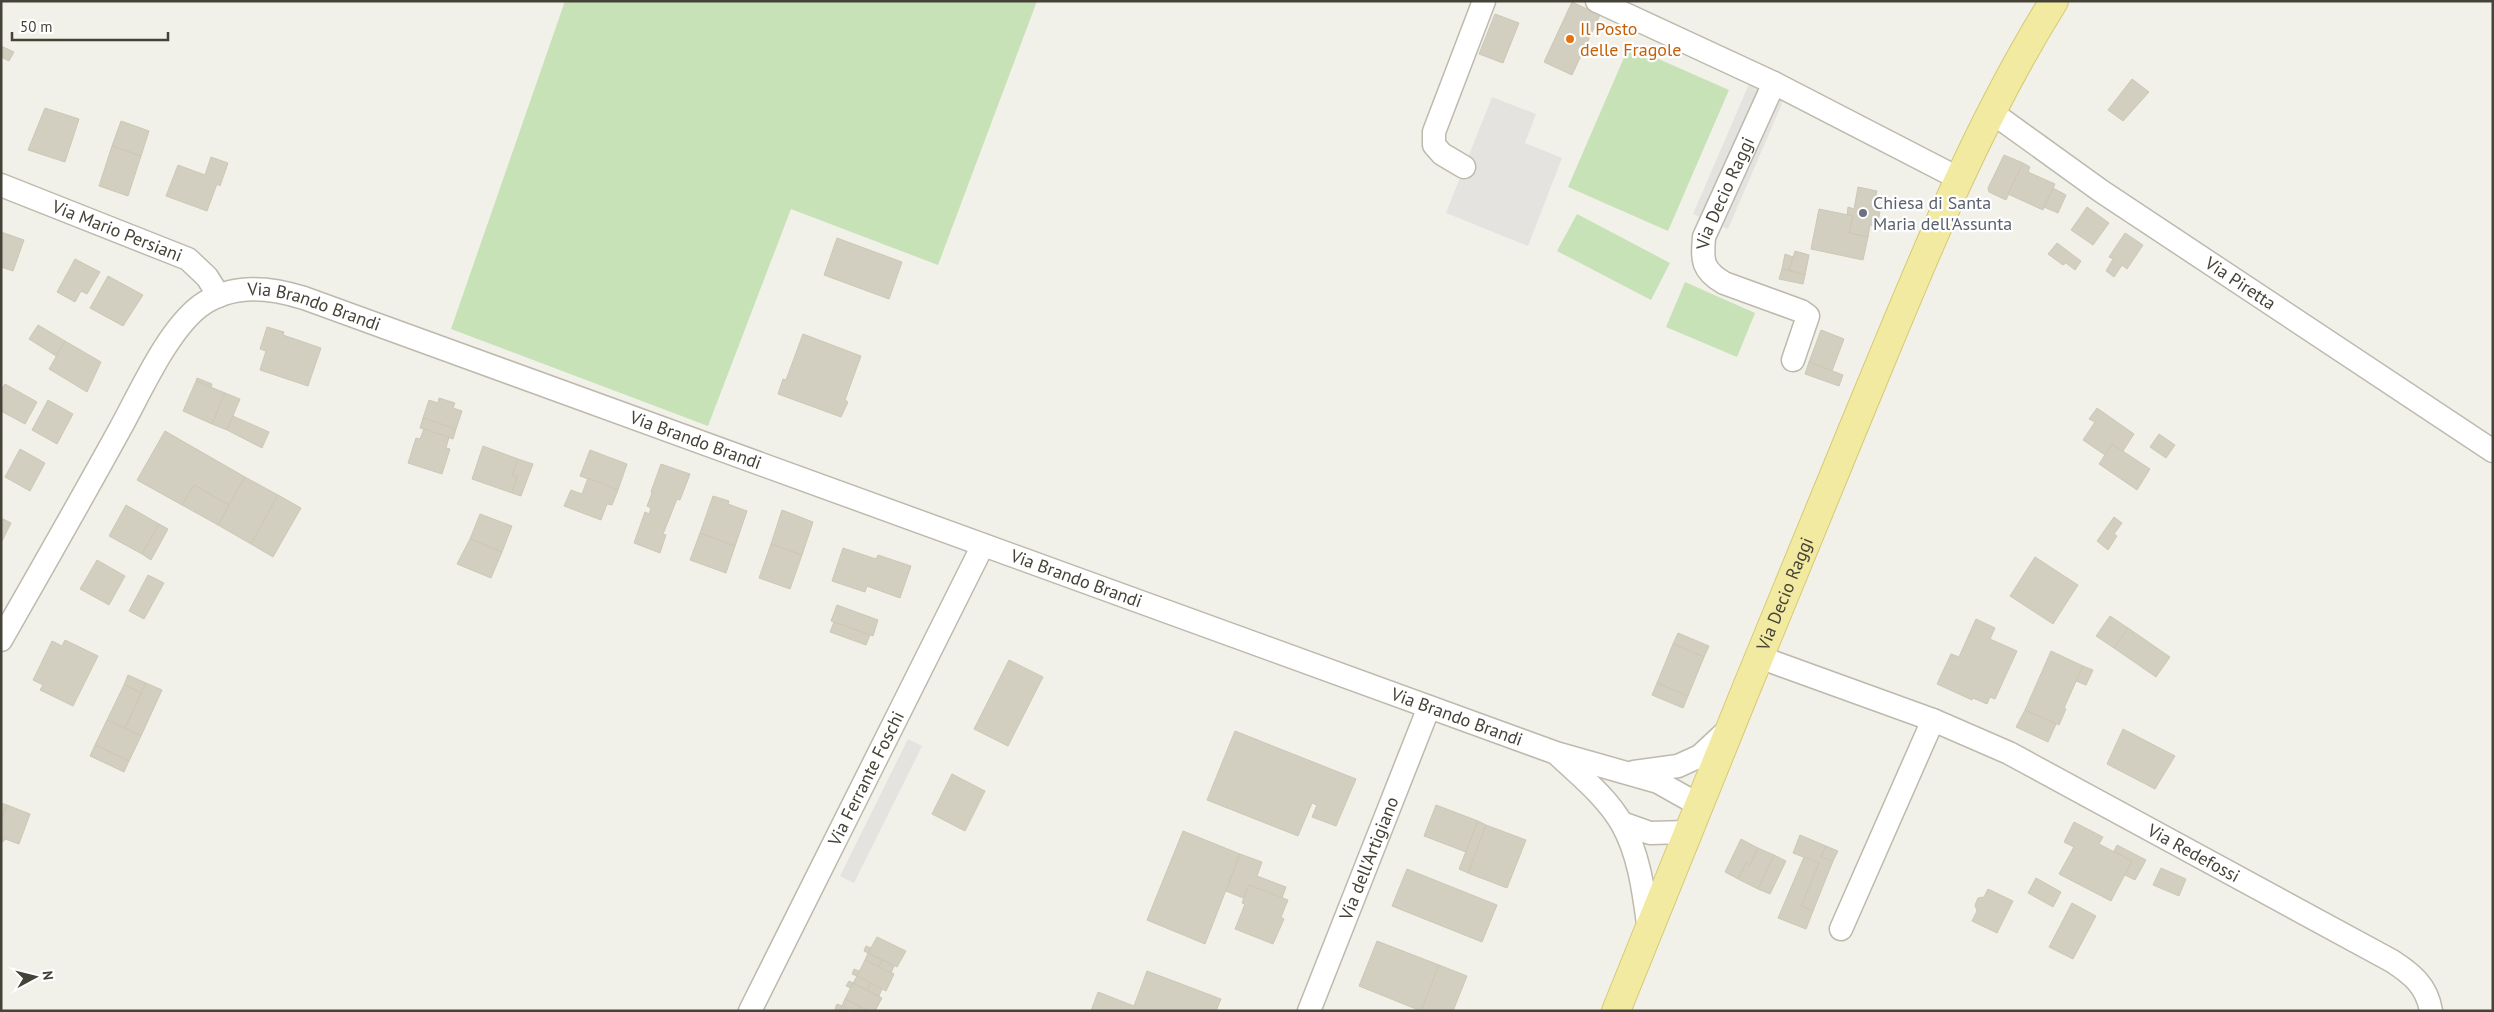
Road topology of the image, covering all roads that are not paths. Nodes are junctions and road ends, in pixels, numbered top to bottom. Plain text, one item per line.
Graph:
1 (1484, 1) edge
2 (1597, 1) edge
3 (2054, 1) edge
4 (1774, 83) junction
5 (1990, 111) junction
6 (1464, 167) dead end
7 (1958, 178) junction
8 (1, 185) edge
9 (219, 296) junction
10 (1793, 360) dead end
11 (2493, 451) edge
12 (983, 546) junction
13 (1, 640) edge
14 (1759, 657) junction
15 (1429, 707) junction
16 (1932, 720) junction
17 (1730, 729) junction
18 (1556, 753) junction
19 (1630, 773) junction
20 (1699, 805) junction
21 (1622, 824) junction
22 (1688, 832) junction
23 (1841, 929) dead end
24 (1648, 931) junction
25 (750, 1011) edge
26 (1309, 1011) edge
27 (1616, 1011) edge
28 (2431, 1011) edge

1 - 6 street
2 - 4 street
3 - 5 main road, Via Decio Raggi
4 - 7 street
4 - 10 street, Via Decio Raggi
5 - 7 main road, Via Decio Raggi
5 - 11 street, Via Piretta
7 - 14 main road, Via Decio Raggi
8 - 9 street, Via Mario Persiani
9 - 12 street, Via Brando Brandi
9 - 13 street, Via Brando Brandi
12 - 15 street, Via Brando Brandi
12 - 25 street, Via Ferrante Foschi
14 - 16 street, Via Redefossi
14 - 17 main road, Via Decio Raggi
15 - 18 street, Via Brando Brandi
15 - 26 street, Via dell'Artigiano
16 - 23 street
16 - 28 street, Via Redefossi
17 - 19 street, Via Brando Brandi
17 - 20 main road, Via Decio Raggi
18 - 19 street, Via Brando Brandi
18 - 21 street, Via Brando Brandi
19 - 20 street, Via Brando Brandi
20 - 22 main road, Via Decio Raggi
21 - 22 street
21 - 24 street, Via Brando Brandi
22 - 24 main road, Via Decio Raggi
24 - 27 main road, Via Decio Raggi

